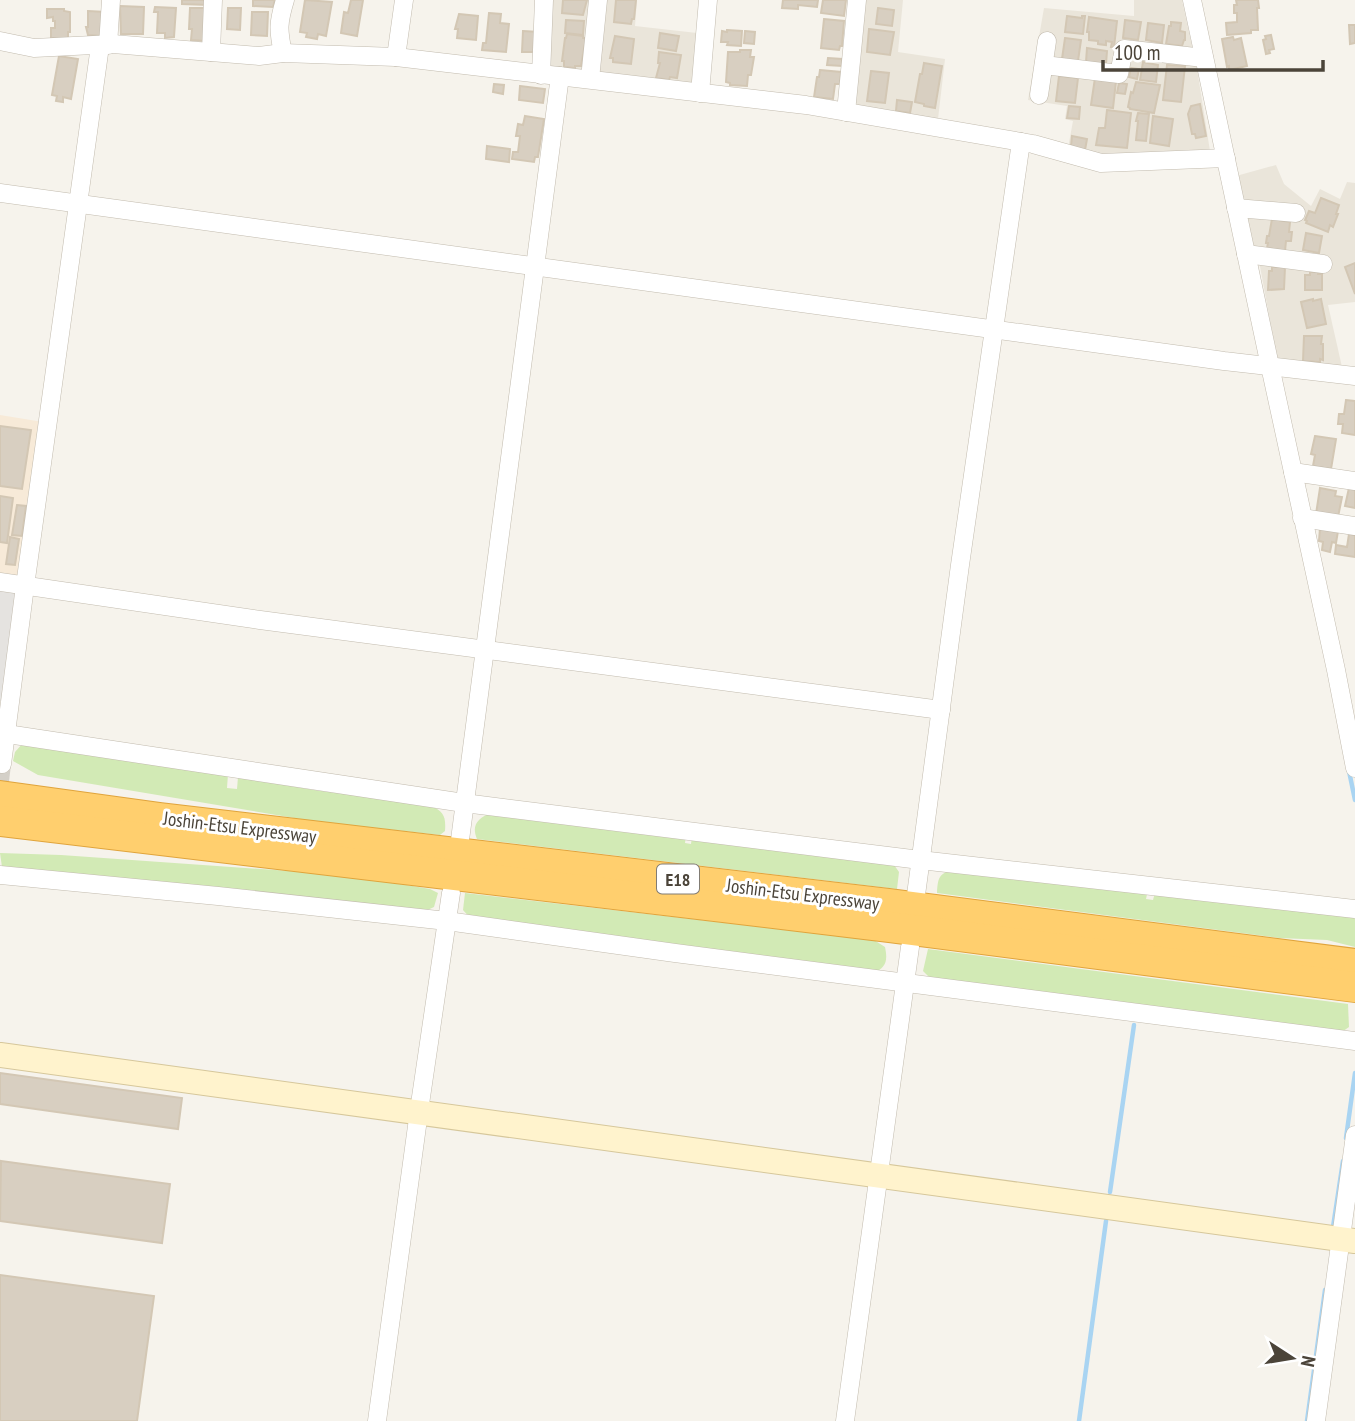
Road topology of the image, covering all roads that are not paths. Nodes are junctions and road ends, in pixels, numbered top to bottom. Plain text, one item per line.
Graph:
1 (111, 0) edge
2 (214, 0) edge
3 (285, 0) edge
4 (404, 0) edge
5 (544, 0) edge
6 (598, 0) edge
7 (708, 0) edge
8 (857, 0) edge
9 (1192, 0) edge
10 (0, 41) edge
11 (1047, 41) dead end
12 (104, 45) junction
13 (211, 51) junction
14 (283, 53) junction
15 (396, 58) junction
16 (1204, 58) junction
17 (1044, 65) junction
18 (541, 75) junction
19 (560, 76) junction
20 (590, 79) junction
21 (700, 93) junction
22 (1039, 95) dead end
23 (846, 112) junction
24 (1021, 142) junction
25 (1226, 158) junction
26 (0, 193) edge
27 (78, 204) junction
28 (1236, 208) junction
29 (1296, 213) dead end
30 (1246, 254) junction
31 (1323, 264) dead end
32 (535, 265) junction
33 (994, 329) junction
34 (1269, 366) junction
35 (1355, 376) edge
36 (1293, 472) junction
37 (1355, 481) edge
38 (1302, 518) junction
39 (1355, 526) edge
40 (0, 582) edge
41 (25, 586) junction
42 (484, 649) junction
43 (941, 710) junction
44 (3, 734) edge
45 (2, 764) dead end
46 (1355, 768) edge
47 (0, 796) edge
48 (464, 803) junction
49 (0, 821) edge
50 (460, 840) dead end
51 (920, 860) junction
52 (0, 876) edge
53 (451, 893) dead end
54 (916, 895) dead end
55 (1355, 909) edge
56 (447, 921) junction
57 (910, 947) dead end
58 (1355, 964) edge
59 (904, 983) junction
60 (1355, 987) edge
61 (1355, 1041) edge
62 (0, 1055) edge
63 (418, 1113) junction
64 (1355, 1135) edge
65 (878, 1175) junction
66 (1348, 1240) edge
67 (377, 1421) edge
68 (845, 1421) edge
69 (1316, 1421) edge

1 - 12 street
2 - 13 street
3 - 14 street
4 - 15 street
5 - 18 street
6 - 20 street
7 - 21 street
8 - 23 street
9 - 16 street
10 - 12 street
11 - 17 street
12 - 13 street
12 - 27 street
13 - 14 street
14 - 15 street
15 - 18 street
16 - 17 street
16 - 25 street
17 - 22 street
18 - 19 street
19 - 20 street
19 - 32 street
20 - 21 street
21 - 23 street
23 - 24 street
24 - 25 street
24 - 33 street
25 - 28 street
26 - 27 street
27 - 32 street
27 - 41 street
28 - 29 street
28 - 30 street
30 - 31 street
30 - 34 street
32 - 33 street
32 - 42 street
33 - 34 street
33 - 43 street
34 - 35 street
34 - 36 street
36 - 37 street
36 - 38 street
38 - 39 street
38 - 46 street
40 - 41 street
41 - 42 street
41 - 44 street
42 - 43 street
42 - 48 street
43 - 51 street
44 - 45 street
44 - 48 street
47 - 58 highway, Joshin-Etsu Expressway / E18
48 - 50 street
48 - 51 street
49 - 60 highway, Joshin-Etsu Expressway / E18
51 - 54 street
51 - 55 street
52 - 56 street
53 - 56 street
56 - 59 street
56 - 63 street
57 - 59 street
59 - 61 street
59 - 65 street
62 - 63 street
63 - 65 street
63 - 67 street
64 - 66 street
65 - 66 street
65 - 68 street
66 - 69 street

